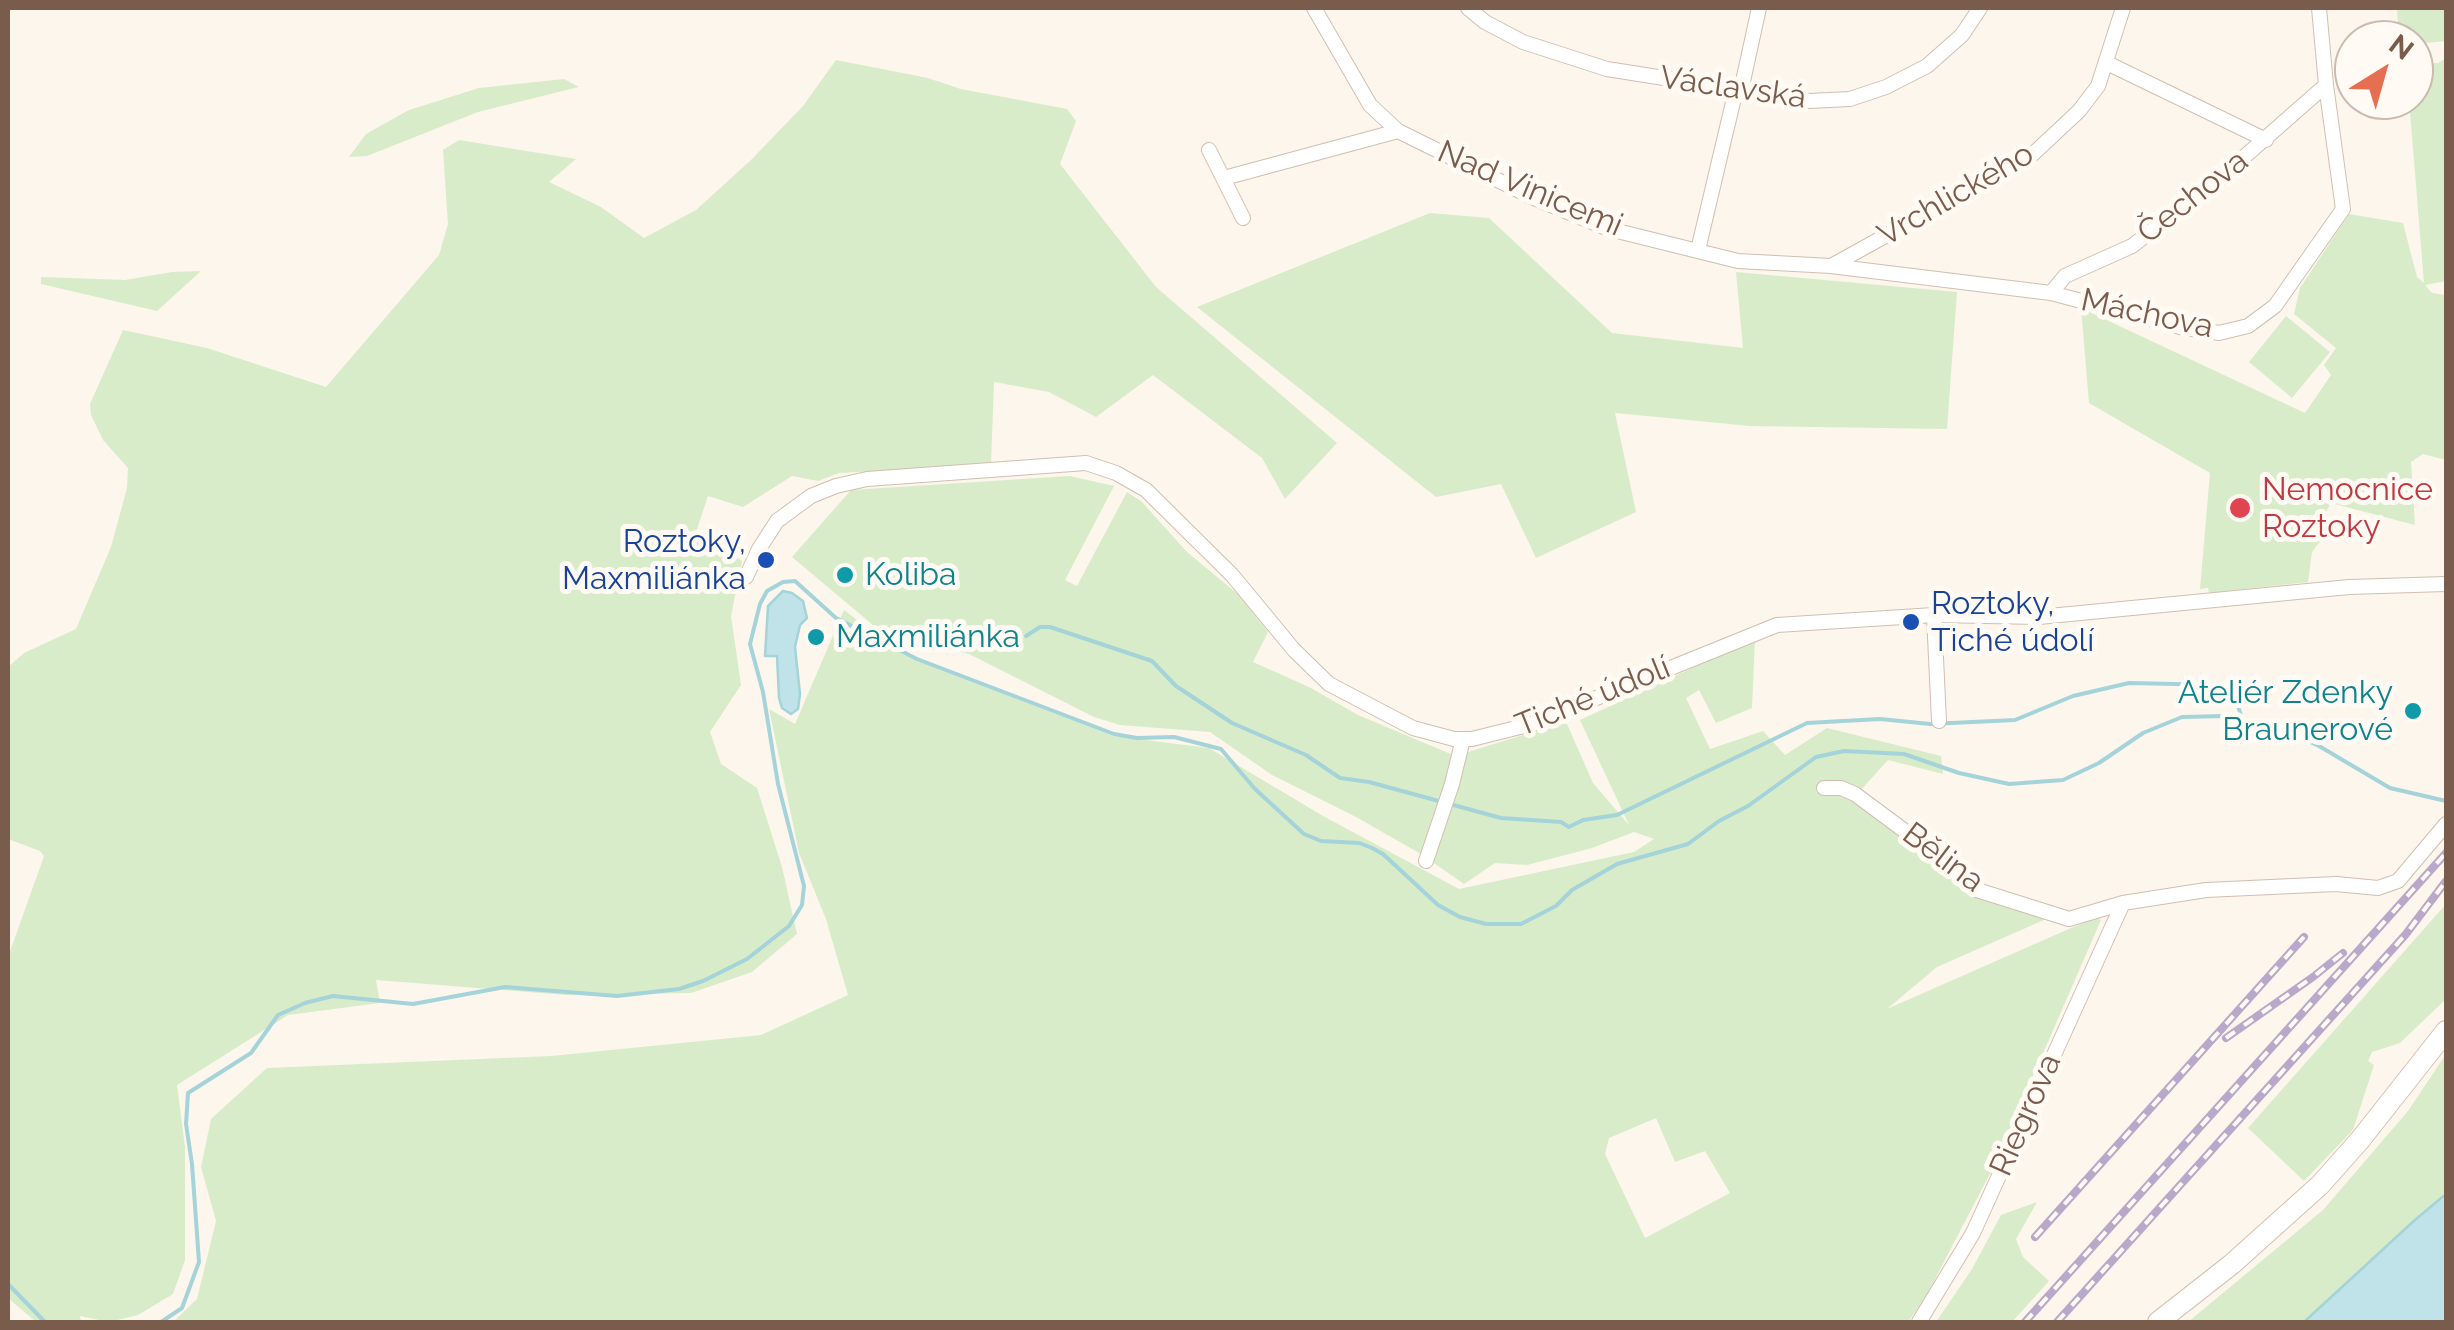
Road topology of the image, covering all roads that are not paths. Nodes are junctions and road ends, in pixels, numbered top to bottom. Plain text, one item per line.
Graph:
1 (1314, 8) edge
2 (1468, 8) edge
3 (1759, 8) edge
4 (1980, 8) edge
5 (2122, 8) edge
6 (2319, 8) edge
7 (2107, 63) junction
8 (2326, 85) junction
9 (1738, 92) junction
10 (1398, 130) junction
11 (2266, 140) junction
12 (1209, 150) dead end
13 (1224, 178) junction
14 (1243, 218) dead end
15 (1698, 250) junction
16 (1831, 266) junction
17 (2051, 293) junction
18 (746, 577) dead end
19 (2446, 584) edge
20 (1934, 615) junction
21 (1938, 721) dead end
22 (1463, 739) junction
23 (1824, 788) dead end
24 (2446, 824) edge
25 (1426, 861) dead end
26 (2123, 903) junction
27 (2446, 1031) edge
28 (1919, 1322) edge
29 (2158, 1322) edge

1 - 10 street, Nad Vinicemi
2 - 9 street, Václavská
3 - 9 street
4 - 9 street, Václavská
5 - 7 street, Vrchlického
6 - 8 street, Máchova
7 - 11 street
7 - 16 street, Vrchlického
8 - 11 street, Čechova
8 - 17 street, Máchova
9 - 15 street
10 - 13 street
10 - 15 street, Nad Vinicemi
11 - 17 street, Čechova
12 - 13 street
13 - 14 street
15 - 16 street, Nad Vinicemi
16 - 17 street, Nad Vinicemi
18 - 22 street, Tiché údolí
19 - 20 street, Tiché údolí
20 - 21 street
20 - 22 street, Tiché údolí
22 - 25 street
23 - 26 street, Bělina
24 - 26 street
26 - 28 street, Riegrova
27 - 29 main road

